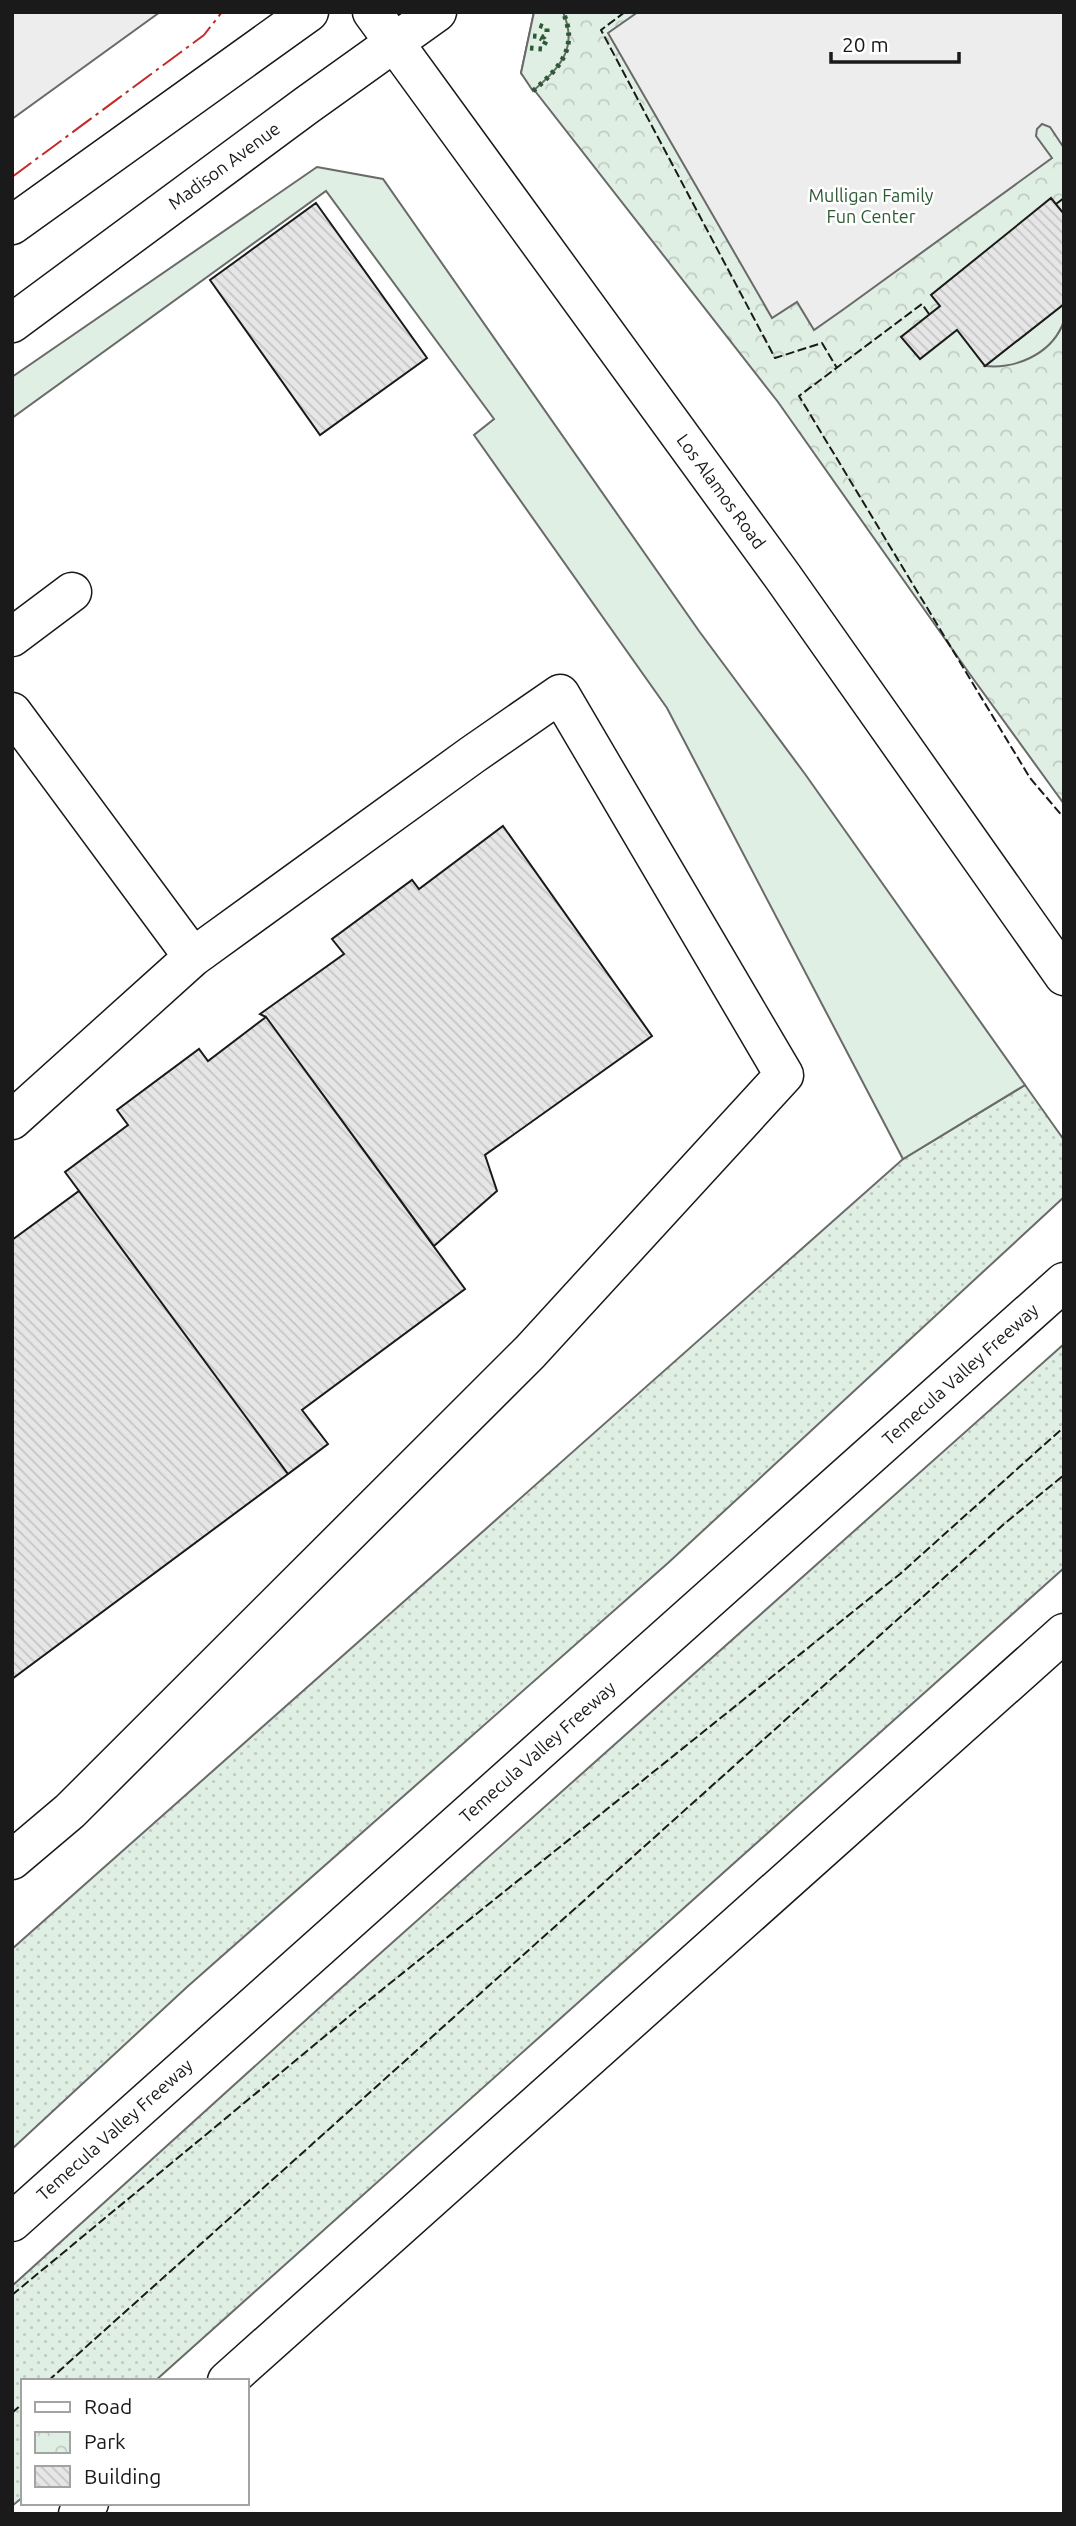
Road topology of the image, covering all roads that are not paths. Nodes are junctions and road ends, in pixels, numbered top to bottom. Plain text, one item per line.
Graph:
1 (309, 12) edge
2 (372, 12) edge
3 (438, 12) edge
4 (395, 43) junction
5 (12, 225) edge
6 (12, 323) edge
7 (72, 592) dead end
8 (12, 637) edge
9 (12, 712) edge
10 (193, 957) junction
11 (1064, 976) edge
12 (12, 1120) edge
13 (1064, 1282) edge
14 (1064, 1633) edge
15 (12, 1860) edge
16 (12, 2222) edge
17 (229, 2379) edge

1 - 5 main road
2 - 4 main road, Los Alamos Road
3 - 4 main road, Madison Avenue
4 - 6 main road, Madison Avenue
4 - 11 main road, Los Alamos Road
7 - 8 main road
9 - 10 main road
10 - 12 main road
10 - 15 main road
13 - 16 main road, Temecula Valley Freeway
14 - 17 main road

